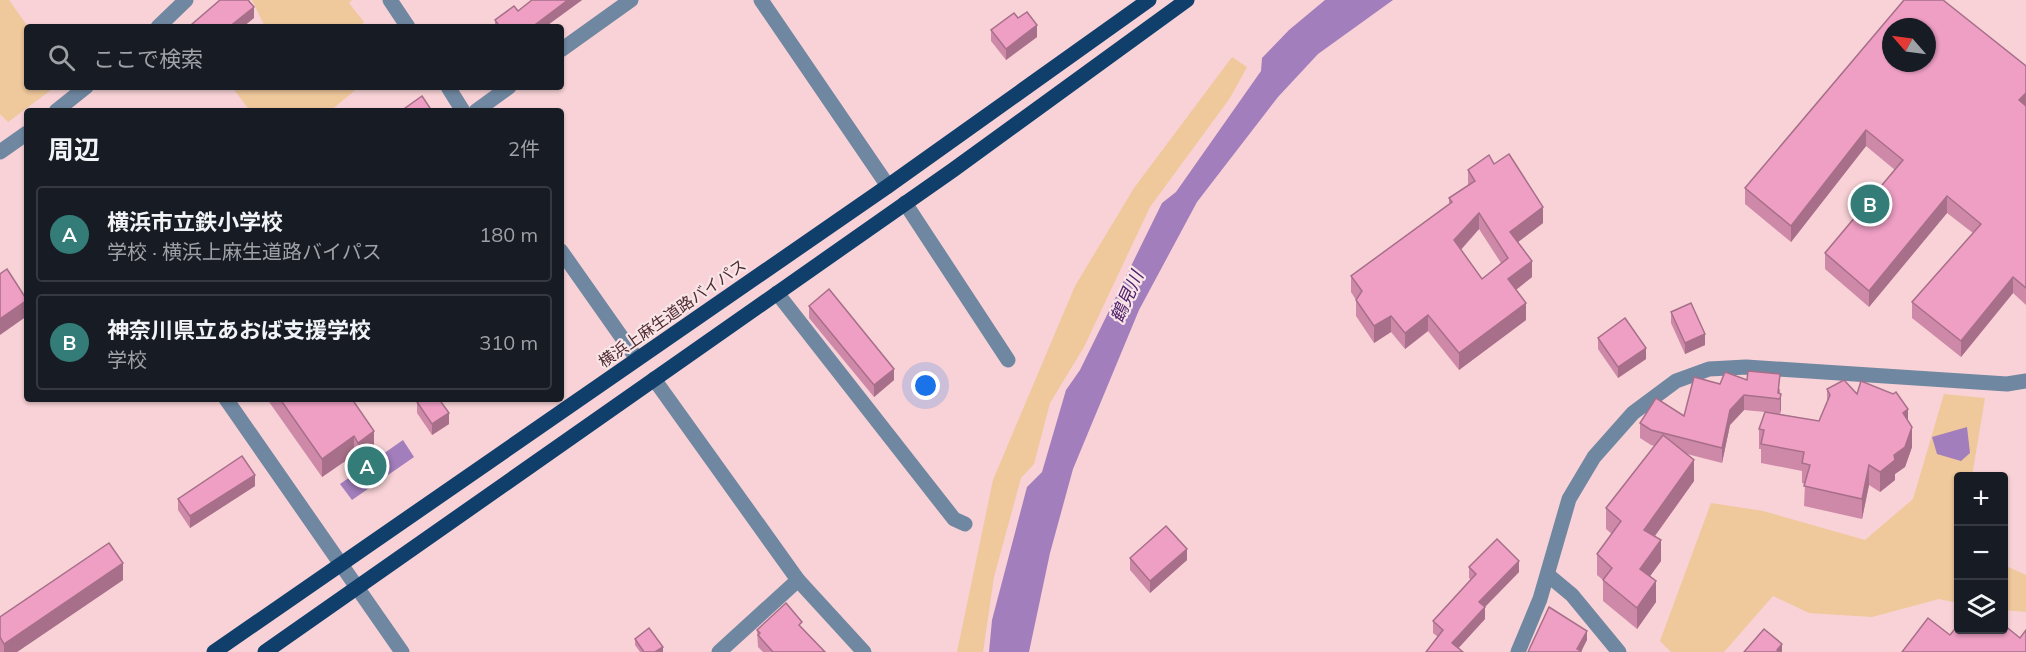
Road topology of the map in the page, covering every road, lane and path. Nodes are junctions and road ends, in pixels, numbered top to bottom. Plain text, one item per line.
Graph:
1 (186, 0) edge
2 (390, 0) edge
3 (631, 0) edge
4 (761, 0) edge
5 (1148, 0) edge
6 (1187, 0) edge
7 (161, 24) edge
8 (406, 24) edge
9 (564, 48) edge
10 (82, 90) edge
11 (450, 90) edge
12 (505, 90) edge
13 (60, 108) edge
14 (462, 108) edge
15 (480, 108) edge
16 (24, 135) edge
17 (0, 152) edge
18 (888, 186) junction
19 (905, 203) junction
20 (564, 254) edge
21 (777, 293) junction
22 (637, 359) junction
23 (1008, 360) dead end
24 (654, 379) junction
25 (2026, 381) edge
26 (228, 402) edge
27 (964, 524) dead end
28 (340, 564) junction
29 (1548, 576) junction
30 (798, 580) junction
31 (357, 588) junction
32 (214, 652) edge
33 (265, 652) edge
34 (402, 652) edge
35 (719, 652) edge
36 (864, 652) edge
37 (1518, 652) edge
38 (1619, 652) edge

1 - 7 street
2 - 8 street
3 - 9 street
4 - 18 street
5 - 18 main road, 横浜上麻生道路バイパス
6 - 19 main road
10 - 13 street
11 - 14 street
12 - 15 street
16 - 17 street
18 - 22 main road, 横浜上麻生道路バイパス
19 - 21 main road
19 - 23 street
20 - 22 street
21 - 24 main road
21 - 27 street
22 - 28 main road, 横浜上麻生道路バイパス
24 - 30 street
24 - 31 main road
25 - 29 street
26 - 28 street
28 - 31 street
28 - 32 main road, 横浜上麻生道路バイパス
29 - 37 street
29 - 38 street
30 - 35 street
30 - 36 street
31 - 33 main road
31 - 34 street

